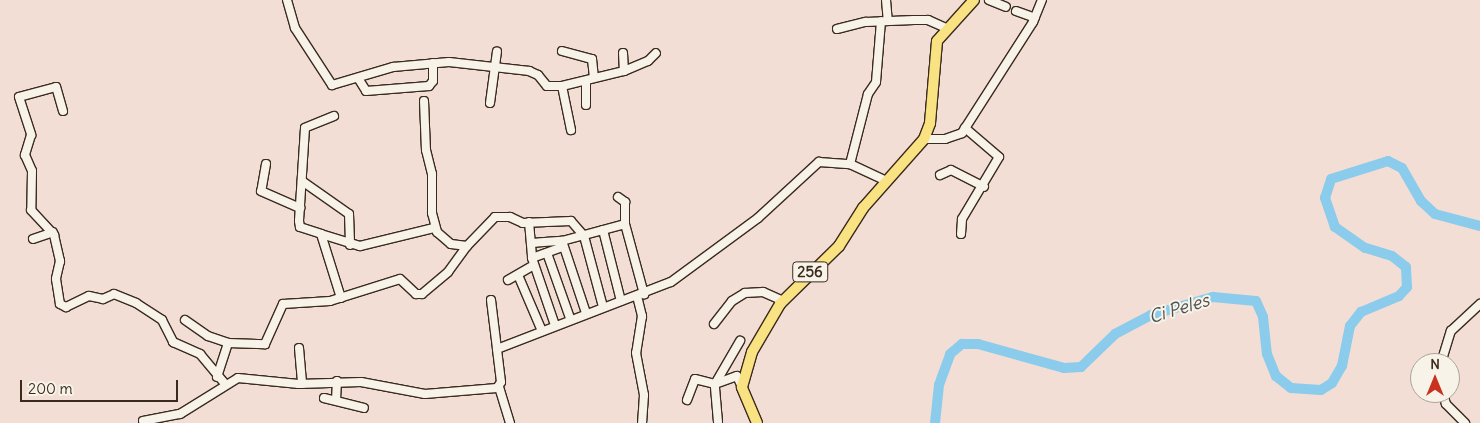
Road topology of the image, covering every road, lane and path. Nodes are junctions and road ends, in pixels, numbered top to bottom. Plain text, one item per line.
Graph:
1 (287, 0) edge
2 (886, 0) edge
3 (974, 0) edge
4 (989, 0) edge
5 (1042, 0) edge
6 (1006, 7) dead end
7 (1016, 11) dead end
8 (1035, 18) junction
9 (884, 21) junction
10 (946, 28) junction
11 (837, 29) dead end
12 (497, 50) dead end
13 (562, 51) dead end
14 (656, 52) dead end
15 (623, 53) dead end
16 (434, 63) junction
17 (494, 66) junction
18 (624, 71) junction
19 (594, 77) junction
20 (358, 78) junction
21 (586, 81) junction
22 (562, 86) junction
23 (424, 101) dead end
24 (490, 103) dead end
25 (586, 105) dead end
26 (63, 111) dead end
27 (334, 116) dead end
28 (965, 128) junction
29 (571, 130) dead end
30 (924, 139) junction
31 (266, 164) dead end
32 (850, 164) junction
33 (940, 175) dead end
34 (302, 181) junction
35 (886, 181) junction
36 (984, 187) junction
37 (618, 197) dead end
38 (300, 208) junction
39 (530, 222) junction
40 (624, 224) junction
41 (434, 228) junction
42 (603, 230) junction
43 (53, 232) junction
44 (322, 234) junction
45 (960, 234) dead end
46 (584, 236) junction
47 (33, 239) dead end
48 (531, 243) junction
49 (562, 244) junction
50 (350, 245) junction
51 (467, 246) junction
52 (547, 253) junction
53 (533, 262) junction
54 (518, 275) junction
55 (508, 280) dead end
56 (640, 295) junction
57 (341, 298) junction
58 (491, 300) dead end
59 (621, 301) junction
60 (783, 301) junction
61 (1480, 304) edge
62 (603, 307) junction
63 (586, 313) junction
64 (570, 318) junction
65 (185, 320) dead end
66 (714, 324) dead end
67 (555, 325) junction
68 (542, 331) junction
69 (740, 341) dead end
70 (228, 343) junction
71 (299, 348) dead end
72 (497, 349) junction
73 (1444, 353) edge
74 (217, 377) junction
75 (337, 381) junction
76 (224, 384) junction
77 (302, 384) junction
78 (714, 384) junction
79 (499, 387) junction
80 (742, 387) junction
81 (324, 398) dead end
82 (336, 400) junction
83 (686, 400) dead end
84 (1446, 403) edge
85 (364, 408) dead end
86 (143, 422) dead end
87 (718, 422) edge
88 (510, 423) edge
89 (642, 423) edge
90 (757, 423) edge
91 (1465, 423) edge

1 - 20 street
2 - 9 street
3 - 10 main road, 256
4 - 6 street
5 - 8 street
7 - 8 street
8 - 28 street
9 - 10 street
9 - 11 street
9 - 32 street
10 - 30 main road, 256
12 - 17 street
13 - 19 street
14 - 18 street
15 - 18 street
16 - 17 street
16 - 20 street
16 - 20 street
17 - 22 street
17 - 24 street
18 - 19 street
19 - 21 street
21 - 22 street
21 - 25 street
22 - 29 street
23 - 41 street
26 - 43 street
27 - 34 street
28 - 30 street
28 - 36 street
30 - 35 main road, 256
31 - 38 street
32 - 35 street
32 - 56 street
33 - 36 street
34 - 38 street
34 - 50 street
35 - 60 main road, 256
36 - 45 street
37 - 40 street
38 - 44 street
39 - 46 street
39 - 48 street
39 - 51 street
40 - 42 street
40 - 56 street
41 - 50 street
41 - 51 street
42 - 46 street
42 - 59 street
43 - 47 street
43 - 74 street
44 - 50 street
44 - 57 street
46 - 49 street
46 - 62 street
48 - 49 street
48 - 53 street
49 - 52 street
49 - 63 street
51 - 57 street
52 - 53 street
52 - 64 street
53 - 54 street
53 - 67 street
54 - 55 street
54 - 68 street
56 - 59 street
56 - 89 street
57 - 70 street
58 - 72 street
59 - 62 street
60 - 66 street
60 - 80 main road, 256
61 - 73 street
62 - 63 street
63 - 64 street
64 - 67 street
65 - 70 street
67 - 68 street
68 - 72 street
69 - 78 street
70 - 74 street
71 - 77 street
72 - 79 street
74 - 76 street
75 - 77 street
75 - 79 street
75 - 82 street
76 - 77 street
76 - 86 street
78 - 80 street
78 - 83 street
78 - 87 street
79 - 88 street
80 - 90 main road
81 - 82 street
82 - 85 street
84 - 91 street

